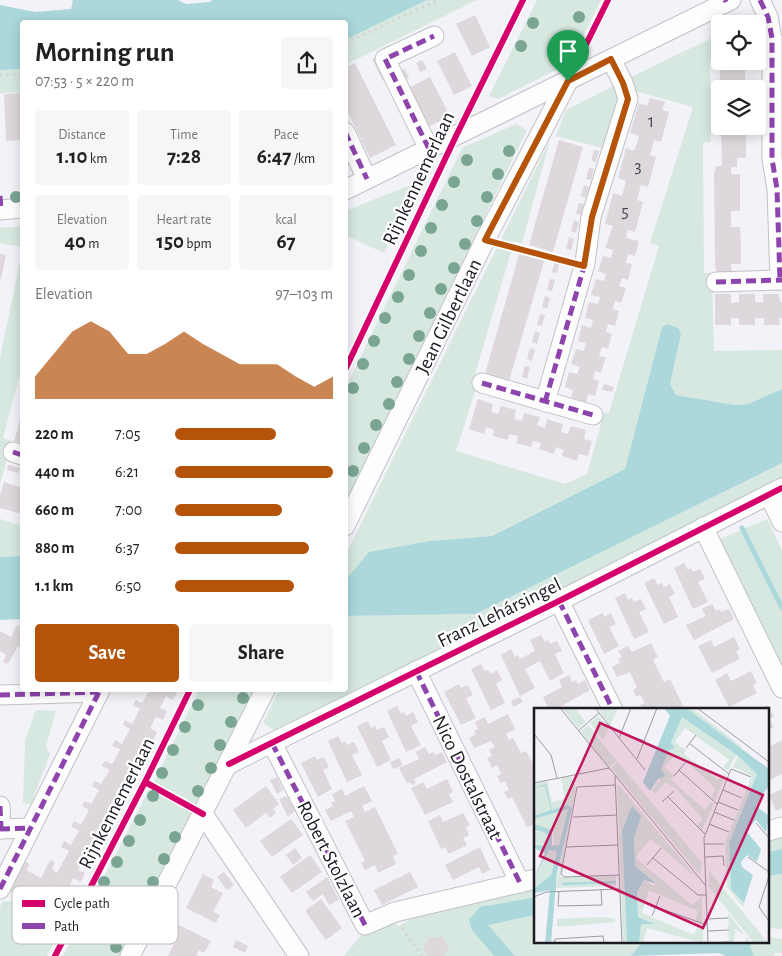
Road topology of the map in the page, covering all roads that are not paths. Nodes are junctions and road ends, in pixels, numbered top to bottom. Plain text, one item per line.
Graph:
1 (760, 0) edge
2 (727, 1) edge
3 (434, 36) dead end
4 (611, 59) junction
5 (568, 81) junction
6 (348, 139) edge
7 (429, 149) junction
8 (367, 180) junction
9 (348, 189) edge
10 (0, 196) edge
11 (20, 208) edge
12 (0, 210) edge
13 (781, 280) edge
14 (716, 282) dead end
15 (482, 383) dead end
16 (545, 402) junction
17 (593, 415) dead end
18 (775, 491) edge
19 (348, 520) edge
20 (782, 522) edge
21 (703, 527) junction
22 (559, 601) junction
23 (416, 671) junction
24 (782, 688) edge
25 (74, 692) edge
26 (98, 692) edge
27 (264, 692) edge
28 (0, 695) edge
29 (612, 708) edge
30 (272, 743) junction
31 (228, 764) junction
32 (0, 806) edge
33 (203, 814) junction
34 (30, 828) junction
35 (1, 829) edge
36 (528, 881) edge
37 (166, 886) edge
38 (0, 889) edge
39 (136, 944) edge
40 (130, 956) edge
41 (299, 956) edge

1 - 13 street
2 - 4 street
3 - 7 street
4 - 5 street
4 - 16 street
5 - 7 street
5 - 19 street, Jean Gilbertlaan
6 - 8 street
7 - 8 street
8 - 9 street
10 - 12 street
11 - 12 street
13 - 14 street
15 - 16 street
16 - 17 street
18 - 20 street
18 - 21 street, Franz Lehársingel
21 - 22 street, Franz Lehársingel
21 - 24 street
22 - 23 street, Franz Lehársingel
22 - 29 street
23 - 30 street, Franz Lehársingel
23 - 36 street, Nico Dostalstraat
25 - 28 street
26 - 34 street
27 - 31 street
30 - 31 street, Franz Lehársingel
30 - 36 street, Robert Stolzlaan
31 - 33 street
32 - 35 street
33 - 37 street
33 - 41 street
34 - 35 street
34 - 38 street
39 - 40 street

